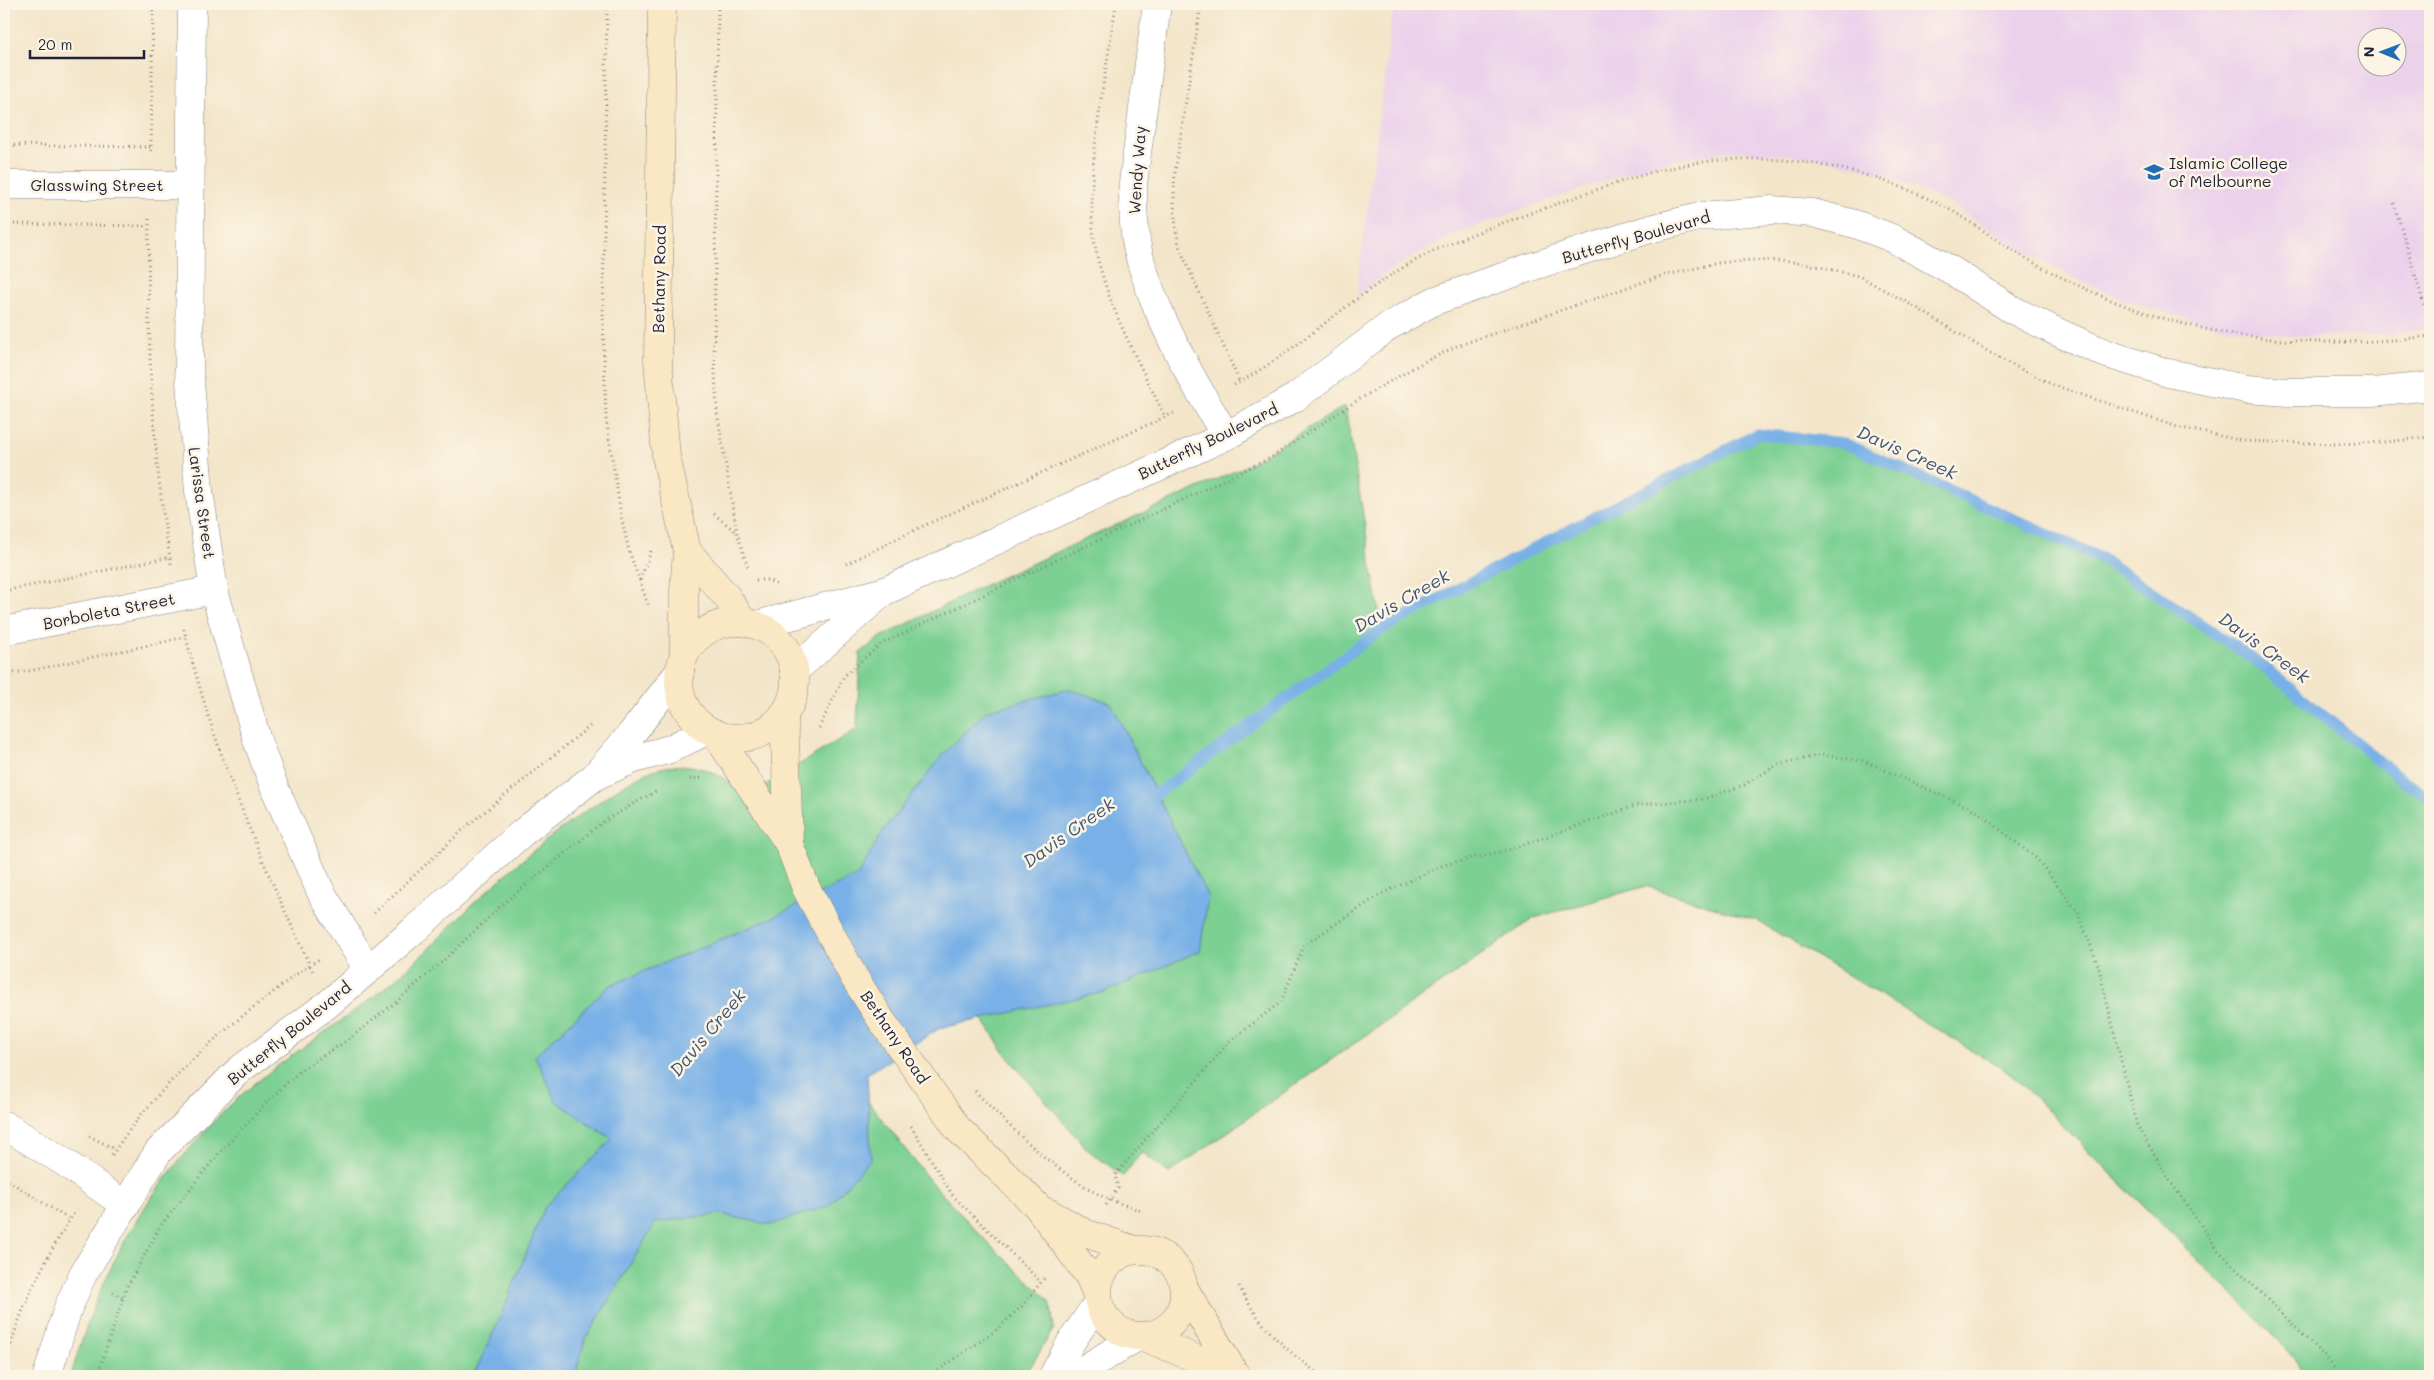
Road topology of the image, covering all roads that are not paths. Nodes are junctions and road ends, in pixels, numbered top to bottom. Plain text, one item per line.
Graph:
1 (192, 4) edge
2 (662, 4) edge
3 (1156, 4) edge
4 (4, 184) edge
5 (189, 185) junction
6 (2430, 386) edge
7 (1226, 436) junction
8 (687, 552) junction
9 (214, 590) junction
10 (885, 591) junction
11 (750, 623) junction
12 (4, 631) edge
13 (682, 664) junction
14 (794, 671) junction
15 (784, 714) junction
16 (711, 732) junction
17 (594, 776) junction
18 (789, 844) junction
19 (368, 970) junction
20 (4, 1125) edge
21 (126, 1206) junction
22 (1078, 1243) junction
23 (1134, 1250) junction
24 (1184, 1288) junction
25 (1098, 1298) junction
26 (1140, 1337) junction
27 (47, 1376) edge
28 (1053, 1376) edge
29 (1073, 1376) edge
30 (1236, 1376) edge

1 - 5 street, Larissa Street
2 - 8 street, Bethany Road
3 - 7 street, Wendy Way
4 - 5 street, Glasswing Street
5 - 9 street, Larissa Street
6 - 7 street, Butterfly Boulevard
7 - 10 street, Butterfly Boulevard
8 - 11 street, Bethany Road
8 - 13 street, Bethany Road
9 - 12 street, Borboleta Street
9 - 19 street, Larissa Street
10 - 11 street, Butterfly Boulevard
10 - 14 street, Butterfly Boulevard
11 - 13 street
11 - 14 street, Bethany Road
13 - 16 street, Bethany Road
13 - 17 street, Butterfly Boulevard
14 - 15 street, Bethany Road
15 - 16 street, Bethany Road
15 - 18 street, Bethany Road
16 - 17 street, Butterfly Boulevard
16 - 18 street, Bethany Road
17 - 19 street, Butterfly Boulevard
18 - 22 street, Bethany Road
19 - 21 street, Butterfly Boulevard
20 - 21 street
21 - 27 street, Butterfly Boulevard
22 - 23 street, Bethany Road
22 - 25 street, Bethany Road
23 - 24 street
23 - 25 street
24 - 26 street
24 - 30 street
25 - 26 street
25 - 28 street
26 - 29 street
26 - 30 street

